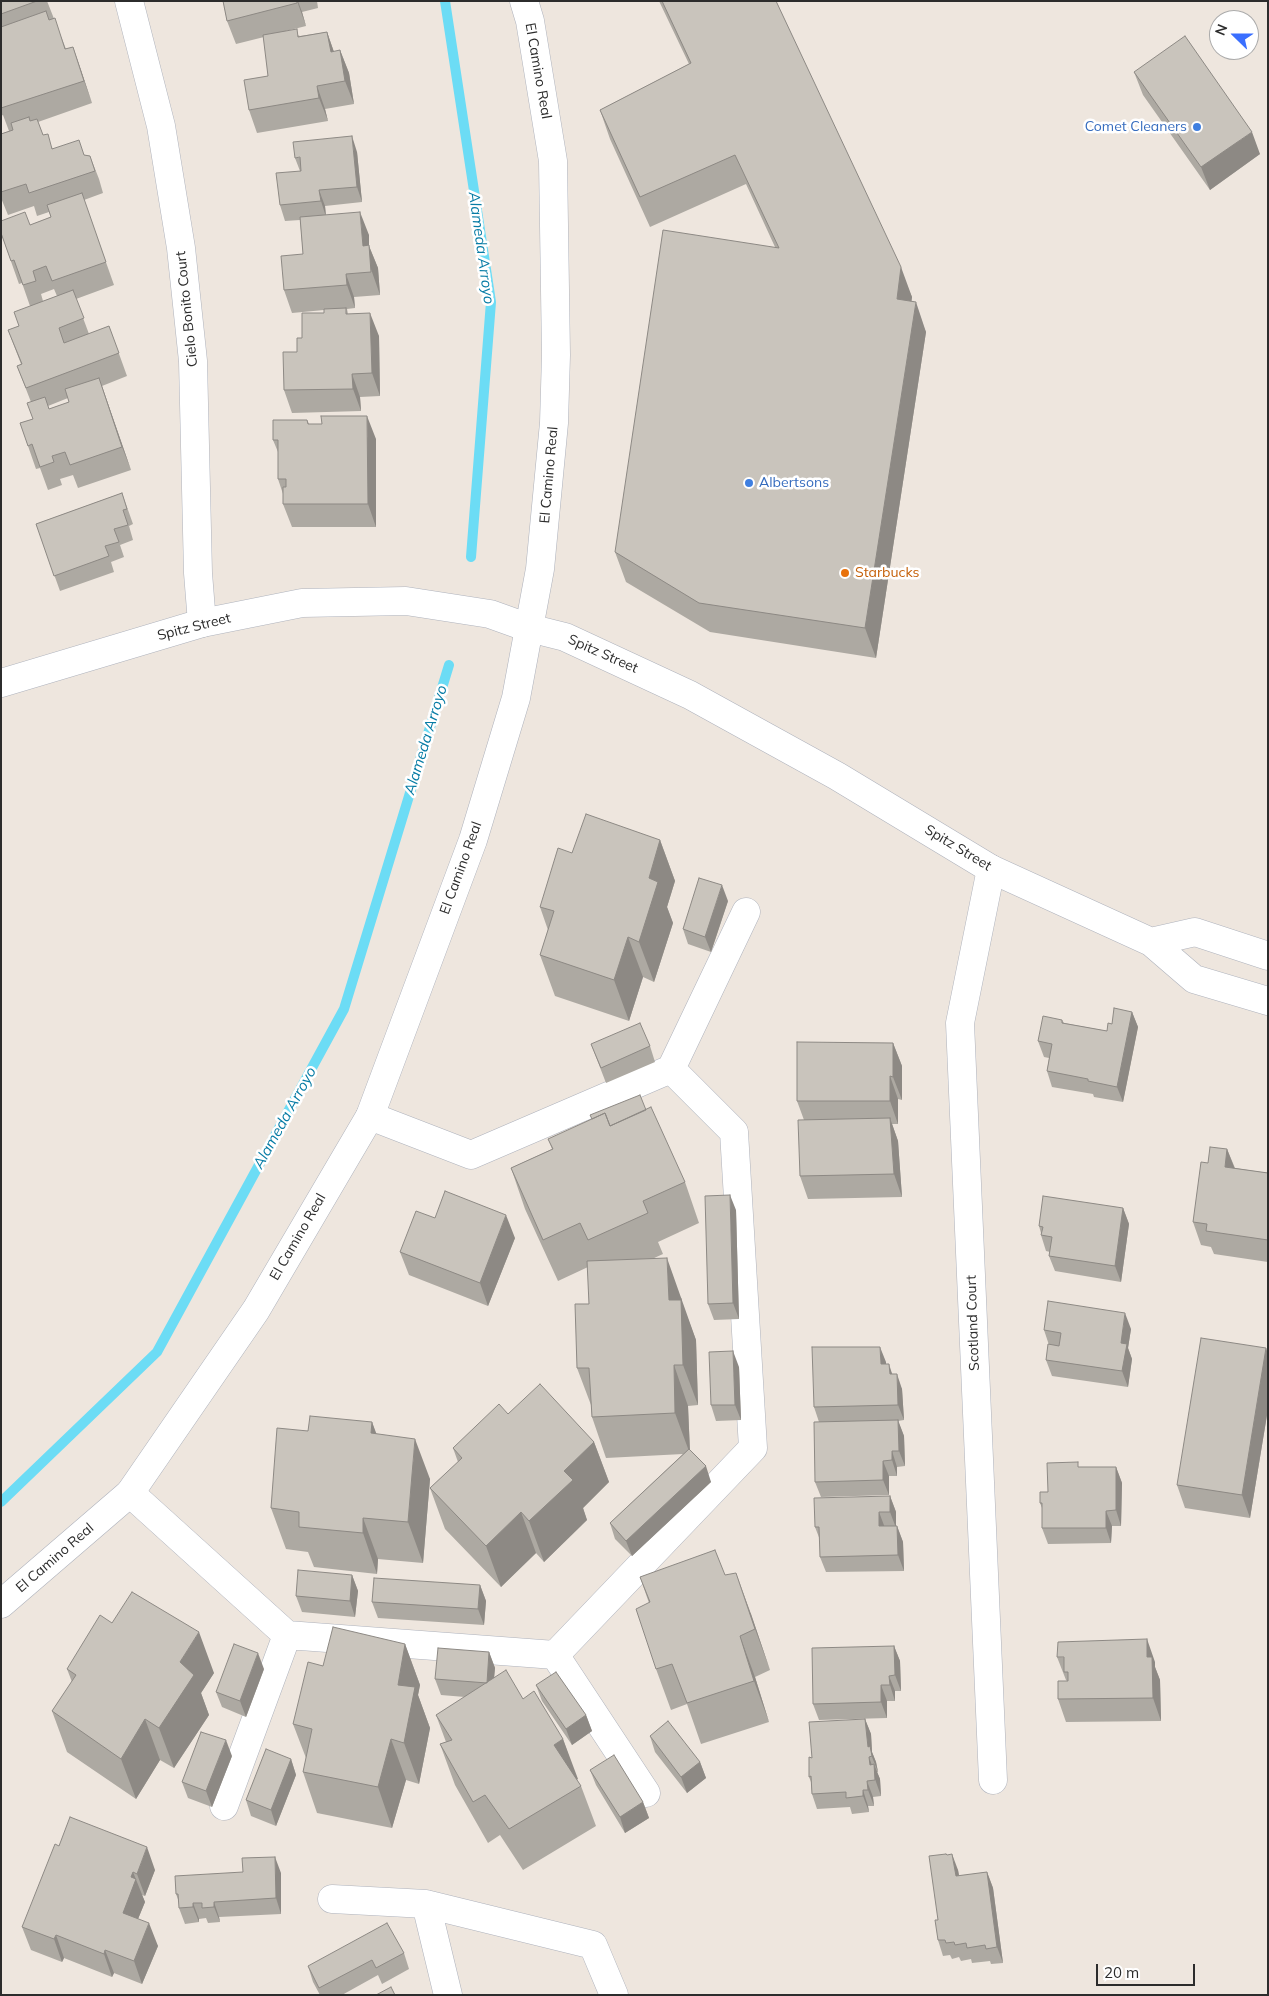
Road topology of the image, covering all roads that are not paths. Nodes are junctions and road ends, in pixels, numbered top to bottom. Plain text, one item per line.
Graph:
1 (129, 1) edge
2 (524, 1) edge
3 (202, 623) junction
4 (529, 628) junction
5 (1, 683) edge
6 (991, 869) junction
7 (746, 912) dead end
8 (1151, 942) junction
9 (1268, 956) edge
10 (1268, 1001) edge
11 (671, 1069) junction
12 (370, 1116) junction
13 (130, 1493) junction
14 (1, 1604) edge
15 (287, 1635) junction
16 (555, 1655) junction
17 (993, 1780) dead end
18 (646, 1793) dead end
19 (224, 1806) dead end
20 (332, 1898) dead end
21 (426, 1904) junction
22 (448, 1995) edge
23 (614, 1995) edge

1 - 3 street, Cielo Bonito Court
2 - 4 street, El Camino Real
3 - 4 street, Spitz Street
3 - 5 street, Spitz Street
4 - 6 street, Spitz Street
4 - 12 street, El Camino Real
6 - 8 street, Spitz Street
6 - 17 street, Scotland Court
7 - 11 street
8 - 9 street
8 - 10 street, Spitz Street
11 - 12 street
11 - 16 street
12 - 13 street, El Camino Real
13 - 14 street, El Camino Real
13 - 15 street
15 - 16 street
15 - 19 street
16 - 18 street
20 - 21 street
21 - 22 street
21 - 23 street

